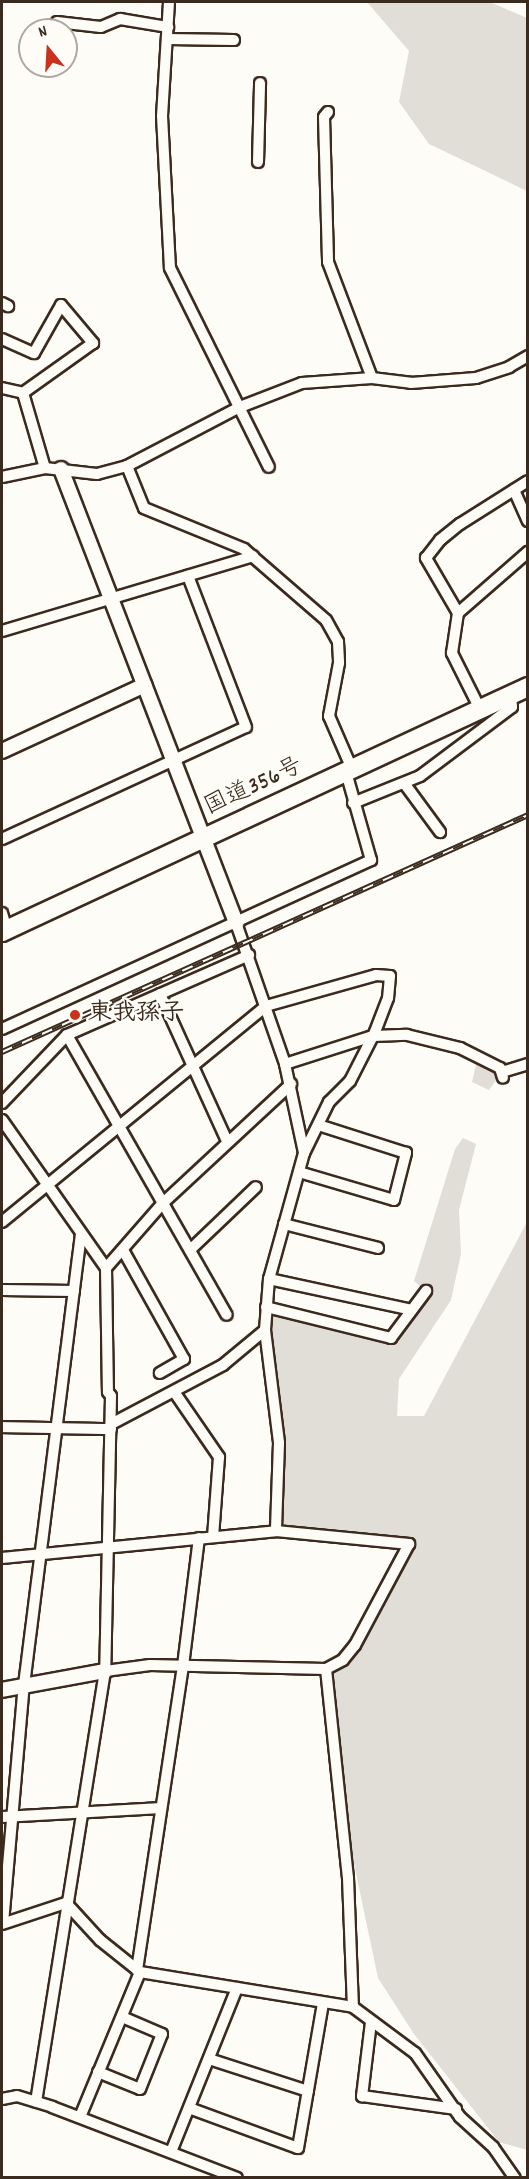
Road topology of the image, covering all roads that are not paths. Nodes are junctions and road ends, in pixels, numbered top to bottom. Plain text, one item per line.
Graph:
1 (170, 2) edge
2 (78, 24) edge
3 (168, 27) junction
4 (168, 39) junction
5 (234, 39) dead end
6 (260, 84) dead end
7 (328, 111) dead end
8 (258, 162) dead end
9 (2, 339) edge
10 (528, 356) edge
11 (372, 378) junction
12 (2, 388) edge
13 (23, 393) junction
14 (240, 407) junction
15 (127, 466) junction
16 (269, 467) dead end
17 (45, 468) junction
18 (61, 469) junction
19 (2, 477) edge
20 (528, 481) edge
21 (514, 490) junction
22 (528, 521) edge
23 (528, 552) edge
24 (253, 556) junction
25 (188, 576) junction
26 (111, 598) junction
27 (458, 613) junction
28 (2, 631) edge
29 (145, 685) junction
30 (519, 691) edge
31 (480, 709) junction
32 (2, 751) edge
33 (175, 761) junction
34 (349, 771) junction
35 (404, 783) junction
36 (353, 803) junction
37 (440, 832) dead end
38 (203, 837) junction
39 (2, 839) edge
40 (236, 923) junction
41 (3, 925) edge
42 (249, 955) junction
43 (160, 994) junction
44 (266, 1006) junction
45 (2, 1029) edge
46 (67, 1035) junction
47 (373, 1036) junction
48 (285, 1064) junction
49 (192, 1065) junction
50 (528, 1065) edge
51 (291, 1084) junction
52 (2, 1103) edge
53 (2, 1120) edge
54 (119, 1125) junction
55 (318, 1125) junction
56 (227, 1141) junction
57 (304, 1153) junction
58 (299, 1172) junction
59 (46, 1185) junction
60 (256, 1187) dead end
61 (163, 1203) junction
62 (2, 1222) edge
63 (284, 1224) junction
64 (81, 1236) junction
65 (378, 1248) dead end
66 (123, 1250) junction
67 (190, 1250) junction
68 (106, 1268) junction
69 (269, 1279) junction
70 (2, 1290) edge
71 (74, 1291) junction
72 (426, 1291) dead end
73 (266, 1307) junction
74 (412, 1310) junction
75 (227, 1316) dead end
76 (265, 1330) junction
77 (160, 1373) dead end
78 (175, 1393) junction
79 (111, 1426) junction
80 (2, 1427) edge
81 (57, 1428) junction
82 (276, 1531) junction
83 (213, 1537) junction
84 (199, 1538) junction
85 (109, 1546) junction
86 (41, 1554) junction
87 (2, 1558) edge
88 (183, 1666) junction
89 (326, 1669) junction
90 (105, 1671) junction
91 (24, 1685) junction
92 (2, 1690) edge
93 (161, 1808) junction
94 (85, 1812) junction
95 (14, 1816) junction
96 (2, 1817) edge
97 (66, 1903) junction
98 (2, 1923) edge
99 (138, 1971) junction
100 (237, 1988) junction
101 (323, 2002) junction
102 (353, 2007) junction
103 (122, 2017) junction
104 (371, 2022) junction
105 (209, 2059) junction
106 (98, 2072) junction
107 (308, 2091) junction
108 (2, 2099) edge
109 (36, 2102) junction
110 (189, 2108) junction
111 (456, 2109) junction
112 (80, 2118) junction
113 (171, 2152) junction
114 (237, 2178) edge
115 (515, 2178) edge

1 - 3 street
2 - 3 street
3 - 4 street
4 - 5 street
4 - 14 street
6 - 8 street
7 - 11 street
9 - 13 street
10 - 11 street
11 - 14 street
12 - 13 street
13 - 17 street
14 - 15 street
14 - 16 street
15 - 18 street
15 - 24 street
17 - 18 street
17 - 19 street
18 - 26 street
20 - 21 street
21 - 22 street
21 - 27 street
23 - 27 street
24 - 25 street
24 - 34 street
25 - 26 street
25 - 33 street
26 - 28 street
26 - 29 street
27 - 31 street
29 - 32 street
29 - 33 street
30 - 31 highway, 国道356号
30 - 35 street
31 - 34 highway, 国道356号
33 - 38 street
33 - 39 street
34 - 36 street
34 - 38 highway, 国道356号
35 - 36 street
35 - 37 street
36 - 40 street
38 - 40 street
38 - 41 highway, 国道356号
40 - 42 street
40 - 45 street
42 - 43 street
42 - 44 street
43 - 46 street
43 - 49 street
44 - 47 street
44 - 48 street
44 - 49 street
46 - 52 street
46 - 54 street
47 - 48 street
47 - 50 street
47 - 55 street
48 - 51 street
49 - 54 street
49 - 56 street
51 - 56 street
51 - 57 street
53 - 59 street
54 - 59 street
54 - 61 street
55 - 57 street
55 - 58 street
56 - 61 street
57 - 58 street
58 - 63 street
59 - 62 street
59 - 64 street
60 - 67 street
61 - 66 street
61 - 67 street
63 - 65 street
63 - 69 street
64 - 68 street
64 - 71 street
66 - 68 street
66 - 77 street
67 - 75 street
68 - 79 street
69 - 73 street
69 - 74 street
70 - 71 street
71 - 81 street
72 - 74 street
73 - 74 street
73 - 76 street
76 - 78 street
76 - 82 street
78 - 79 street
78 - 83 street
79 - 81 street
79 - 85 street
80 - 81 street
81 - 86 street
82 - 83 street
82 - 89 street
83 - 84 street
84 - 85 street
84 - 88 street
85 - 86 street
85 - 90 street
86 - 87 street
86 - 91 street
88 - 89 street
88 - 90 street
88 - 93 street
89 - 102 street
90 - 91 street
90 - 94 street
91 - 92 street
91 - 95 street
93 - 94 street
93 - 99 street
94 - 95 street
94 - 97 street
95 - 96 street
95 - 98 street
97 - 98 street
97 - 99 street
97 - 109 street
99 - 100 street
99 - 103 street
100 - 101 street
100 - 105 street
101 - 102 street
101 - 107 street
102 - 104 street
103 - 106 street
103 - 106 street
104 - 111 street
104 - 111 street
105 - 107 street
105 - 110 street
106 - 112 street
107 - 110 street
108 - 109 street
109 - 112 street
110 - 113 street
111 - 115 street
112 - 113 street
113 - 114 street

